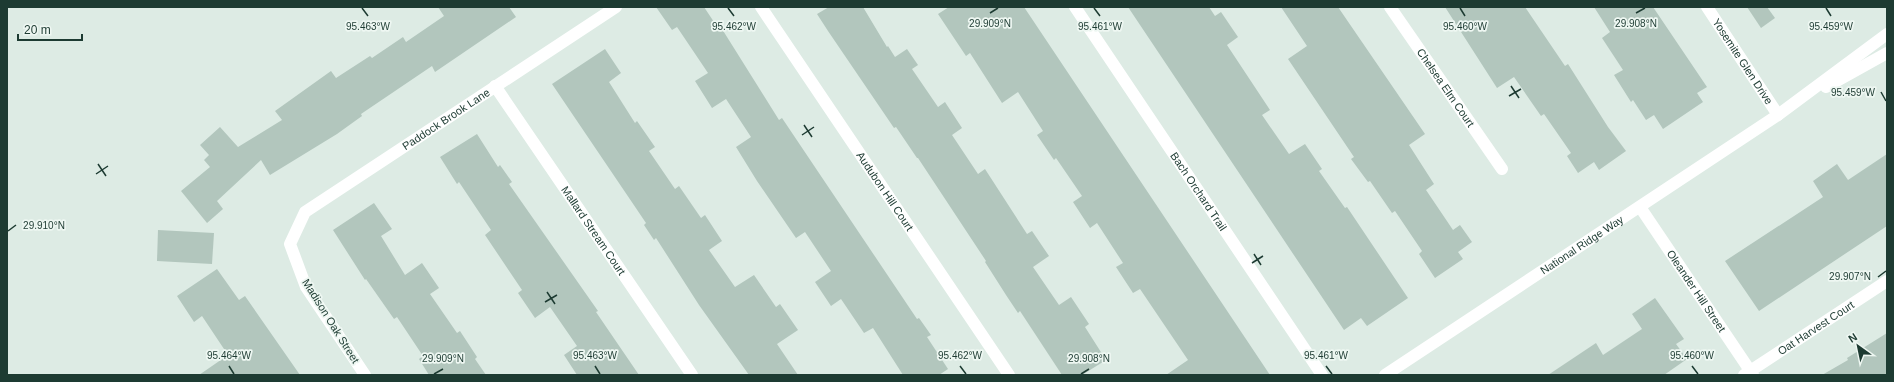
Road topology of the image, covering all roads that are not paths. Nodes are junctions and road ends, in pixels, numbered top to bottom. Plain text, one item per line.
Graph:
1 (616, 7) edge
2 (761, 7) edge
3 (1075, 7) edge
4 (1390, 7) edge
5 (1707, 7) edge
6 (1887, 34) edge
7 (1887, 53) edge
8 (495, 86) junction
9 (1778, 115) junction
10 (1502, 169) dead end
11 (1640, 207) junction
12 (290, 244) joint
13 (1887, 281) edge
14 (1749, 374) edge
15 (365, 375) edge
16 (692, 375) edge
17 (1009, 375) edge
18 (1322, 375) edge
19 (1385, 375) edge

1 - 8 street, Paddock Brook Lane
2 - 17 street, Audubon Hill Court
3 - 18 street, Bach Orchard Trail
4 - 10 street, Chelsea Elm Court
5 - 9 street, Yosemite Glen Drive
6 - 9 street, National Ridge Way
7 - 9 street, National Ridge Way
8 - 12 street, Paddock Brook Lane
8 - 16 street, Mallard Stream Court
9 - 11 street, National Ridge Way
11 - 14 street, Oleander Hill Street
11 - 19 street, National Ridge Way
12 - 15 street, Madison Oak Street
13 - 14 street, Oat Harvest Court

